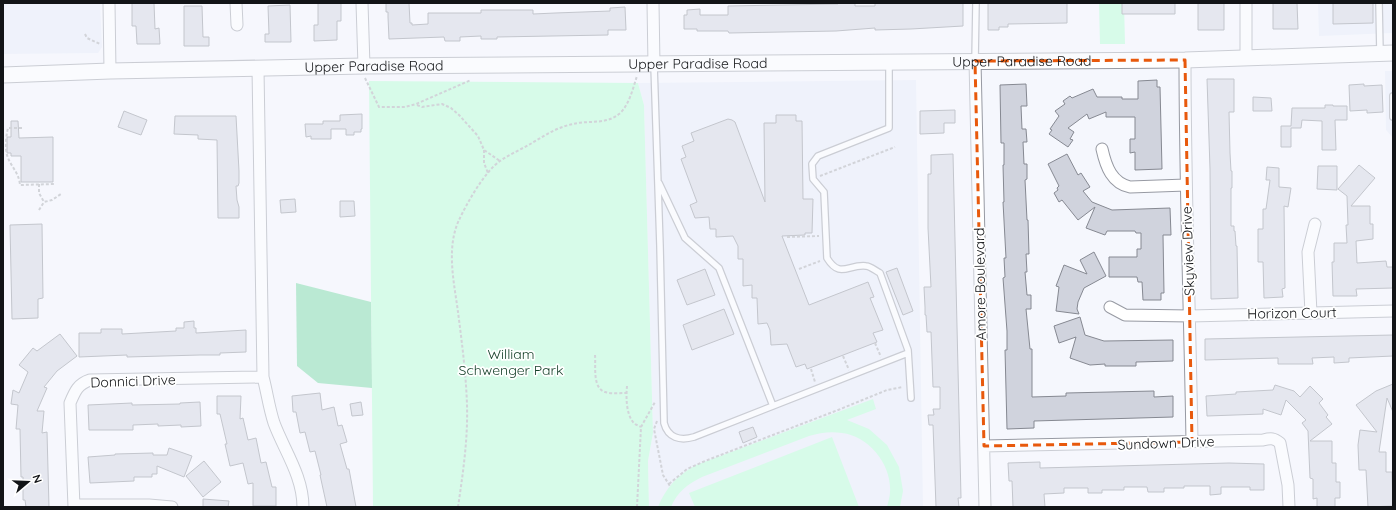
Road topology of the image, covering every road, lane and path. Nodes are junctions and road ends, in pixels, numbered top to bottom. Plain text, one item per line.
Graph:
1 (109, 3) edge
2 (236, 3) edge
3 (362, 3) edge
4 (653, 3) edge
5 (976, 3) edge
6 (1246, 3) edge
7 (1379, 3) edge
8 (237, 25) dead end
9 (85, 34) dead end
10 (110, 48) junction
11 (1386, 53) edge
12 (1246, 58) junction
13 (1185, 60) junction
14 (975, 61) junction
15 (889, 62) junction
16 (638, 65) junction
17 (654, 65) junction
18 (364, 66) junction
19 (258, 69) junction
20 (110, 71) junction
21 (3, 75) edge
22 (471, 80) dead end
23 (1393, 96) edge
24 (416, 104) junction
25 (1393, 117) edge
26 (22, 128) dead end
27 (3, 145) edge
28 (7, 145) junction
29 (895, 148) dead end
30 (1102, 149) dead end
31 (484, 150) junction
32 (500, 161) junction
33 (488, 173) junction
34 (813, 179) junction
35 (658, 181) junction
36 (39, 184) junction
37 (54, 184) dead end
38 (1186, 185) junction
39 (61, 194) dead end
40 (44, 202) junction
41 (39, 210) dead end
42 (1315, 224) dead end
43 (826, 236) junction
44 (787, 237) dead end
45 (827, 258) junction
46 (799, 269) dead end
47 (1110, 307) dead end
48 (1393, 311) edge
49 (1311, 313) junction
50 (1190, 316) junction
51 (875, 343) dead end
52 (908, 353) junction
53 (595, 355) dead end
54 (843, 356) dead end
55 (883, 362) junction
56 (810, 369) dead end
57 (851, 375) junction
58 (263, 377) junction
59 (627, 386) dead end
60 (910, 386) junction
61 (818, 388) junction
62 (627, 394) junction
63 (664, 395) junction
64 (911, 398) dead end
65 (773, 406) junction
66 (664, 416) junction
67 (641, 427) junction
68 (1192, 442) junction
69 (984, 446) junction
70 (74, 506) edge
71 (172, 507) edge
72 (302, 507) edge
73 (458, 507) edge
74 (637, 507) edge
75 (985, 507) edge
76 (1289, 507) edge

1 - 10 street
2 - 8 street
3 - 18 street
4 - 17 street
5 - 14 lane
6 - 12 street
7 - 11 lane
9 - 10 path
10 - 20 street
11 - 12 main road, Upper Paradise Road
12 - 13 main road, Upper Paradise Road
13 - 14 main road, Upper Paradise Road
13 - 38 street, Skyview Drive
14 - 15 main road, Upper Paradise Road
14 - 69 street, Amore Boulevard
15 - 17 main road, Upper Paradise Road
15 - 34 lane
16 - 17 main road, Upper Paradise Road
16 - 18 main road, Upper Paradise Road
16 - 32 path
17 - 35 lane
18 - 19 main road, Upper Paradise Road
18 - 24 path
19 - 20 main road, Upper Paradise Road
19 - 58 street
20 - 21 main road, Upper Paradise Road
22 - 24 path
23 - 25 lane
24 - 31 path
26 - 28 path
27 - 28 path
28 - 36 path
29 - 34 path
30 - 38 street
31 - 32 path
31 - 33 path
32 - 33 path
33 - 73 path
34 - 43 lane
35 - 63 lane
35 - 65 lane
36 - 37 path
36 - 40 path
38 - 50 street, Skyview Drive
39 - 40 path
40 - 41 path
42 - 49 street
43 - 44 path
43 - 45 lane
45 - 46 path
45 - 52 lane
47 - 50 street, Horizon Court
48 - 49 street, Horizon Court
49 - 50 street, Horizon Court
50 - 68 street, Skyview Drive
51 - 55 path
52 - 55 lane
52 - 60 lane
53 - 62 path
54 - 57 path
55 - 57 lane
56 - 61 path
57 - 61 lane
58 - 70 street, Donnici Drive
58 - 72 street
59 - 62 path
60 - 64 lane
60 - 66 path
61 - 65 lane
62 - 67 path
63 - 66 lane
63 - 67 path
65 - 66 lane
67 - 74 path
68 - 69 street, Sundown Drive
68 - 76 street, Sundown Drive
69 - 75 street, Amore Boulevard
70 - 71 street

